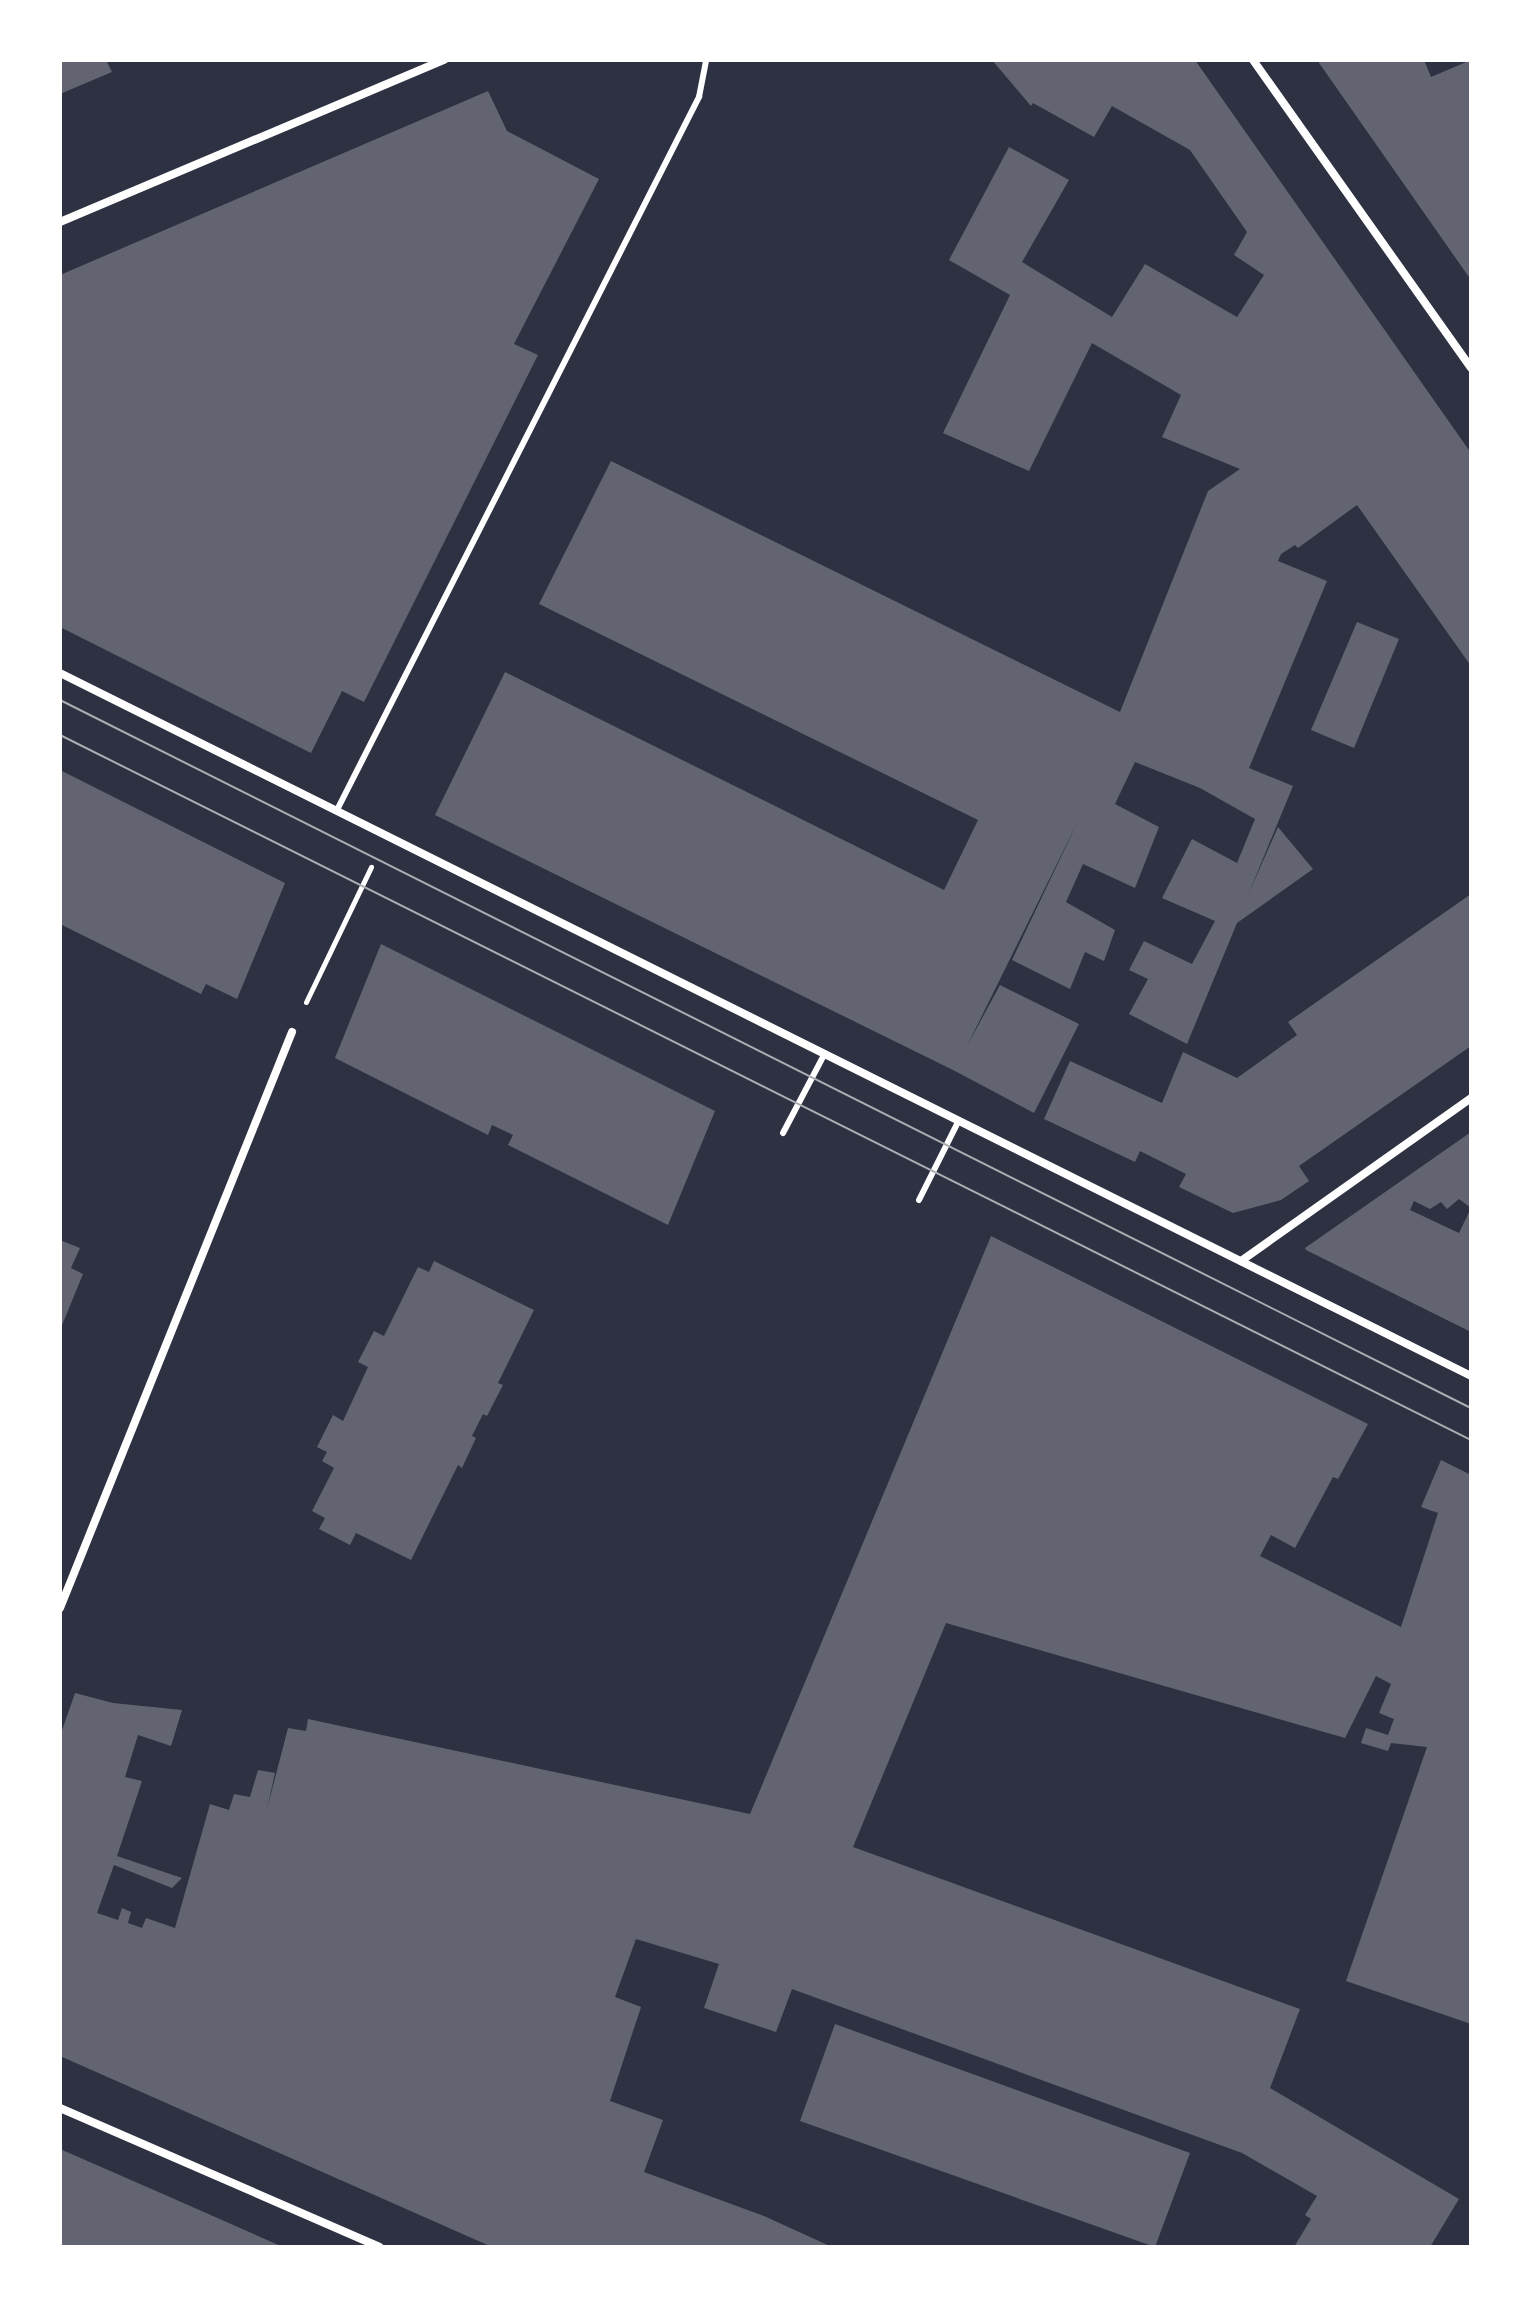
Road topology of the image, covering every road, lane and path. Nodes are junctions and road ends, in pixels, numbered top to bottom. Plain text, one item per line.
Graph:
1 (444, 60) edge
2 (706, 60) edge
3 (1253, 60) edge
4 (60, 222) edge
5 (1471, 368) edge
6 (60, 673) edge
7 (337, 810) junction
8 (386, 834) junction
9 (292, 1032) joint
10 (825, 1053) junction
11 (1471, 1098) edge
12 (959, 1120) junction
13 (783, 1133) dead end
14 (919, 1200) dead end
15 (1241, 1261) junction
16 (1471, 1376) edge
17 (60, 1608) edge
18 (60, 2108) edge
19 (379, 2247) edge

1 - 4 street
2 - 7 lane
3 - 5 street
6 - 7 street
7 - 8 street
8 - 9 path
8 - 10 street
9 - 17 street
10 - 12 street
10 - 13 lane
11 - 15 street
12 - 14 lane
12 - 15 street
15 - 16 street
18 - 19 street

